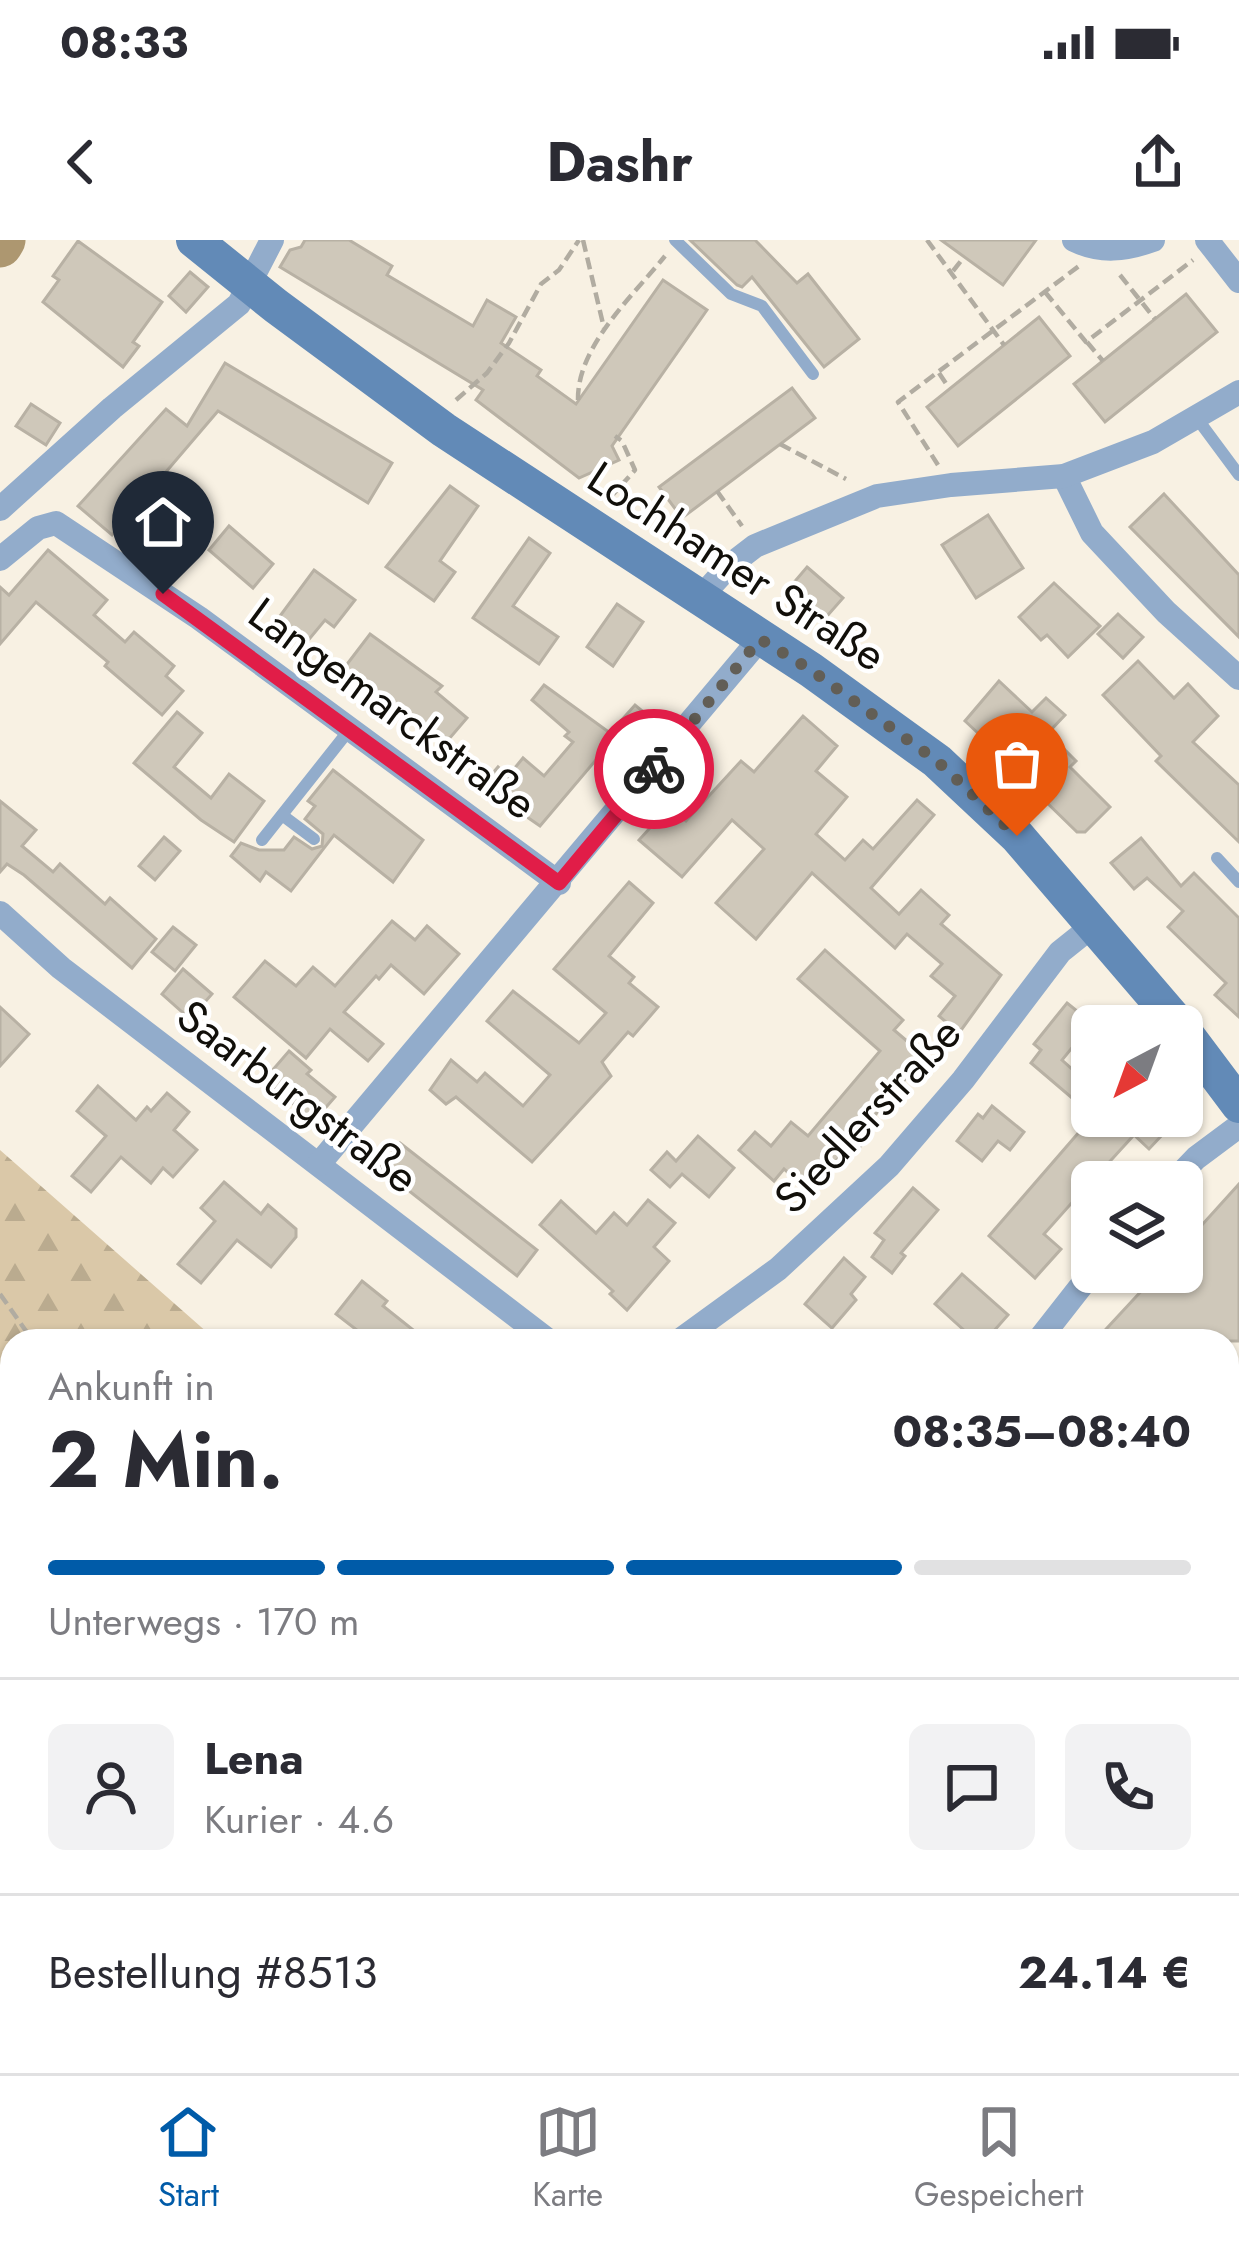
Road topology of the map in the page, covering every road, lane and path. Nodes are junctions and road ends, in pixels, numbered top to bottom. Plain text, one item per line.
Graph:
1 (194, 240) edge
2 (272, 240) edge
3 (581, 240) edge
4 (927, 240) edge
5 (1074, 240) edge
6 (1153, 240) edge
7 (676, 241) edge
8 (1215, 244) edge
9 (1100, 249) junction
10 (964, 257) dead end
11 (952, 272) junction
12 (1239, 281) edge
13 (250, 286) junction
14 (1045, 291) junction
15 (1140, 301) junction
16 (1154, 319) dead end
17 (995, 328) junction
18 (605, 330) junction
19 (1086, 342) junction
20 (1004, 345) dead end
21 (1103, 361) dead end
22 (938, 372) junction
23 (813, 374) dead end
24 (950, 388) dead end
25 (1239, 392) edge
26 (578, 400) dead end
27 (1196, 417) junction
28 (433, 422) junction
29 (615, 436) dead end
30 (780, 444) dead end
31 (1239, 475) edge
32 (1064, 476) junction
33 (950, 484) junction
34 (717, 490) dead end
35 (878, 496) junction
36 (0, 509) edge
37 (584, 525) junction
38 (755, 546) junction
39 (0, 559) edge
40 (699, 599) junction
41 (760, 639) junction
42 (1239, 677) edge
43 (350, 729) junction
44 (282, 815) junction
45 (314, 839) dead end
46 (262, 840) dead end
47 (1216, 858) dead end
48 (1239, 882) edge
49 (559, 883) junction
50 (0, 913) edge
51 (1095, 924) junction
52 (1162, 1005) edge
53 (1203, 1057) edge
54 (1239, 1105) edge
55 (1239, 1126) edge
56 (1193, 1161) edge
57 (319, 1164) junction
58 (1076, 1293) edge
59 (0, 1294) edge
60 (25, 1329) edge
61 (533, 1329) edge
62 (696, 1329) edge
63 (1047, 1329) edge

1 - 13 street, Lochhamer Straße
2 - 13 street
3 - 18 path
3 - 28 path
4 - 11 path
5 - 9 street
6 - 9 street
7 - 18 path
7 - 23 lane
8 - 12 street
8 - 15 path
9 - 14 path
9 - 15 path
10 - 11 path
11 - 17 path
13 - 28 street, Lochhamer Straße
13 - 36 street
14 - 17 path
14 - 19 path
15 - 16 path
15 - 19 path
17 - 20 path
17 - 22 path
18 - 26 path
19 - 21 path
22 - 24 path
22 - 33 path
25 - 27 street
27 - 31 lane
27 - 32 street
28 - 37 street, Lochhamer Straße
29 - 37 path
30 - 35 path
32 - 33 street
32 - 42 street
33 - 35 street
34 - 38 path
35 - 38 street
37 - 40 street, Lochhamer Straße
38 - 40 street
39 - 43 street, Langemarckstraße
40 - 41 street, Lochhamer Straße
41 - 49 street
41 - 51 street, Lochhamer Straße
43 - 44 lane
43 - 49 street, Langemarckstraße
44 - 45 lane
44 - 46 lane
47 - 48 lane
49 - 57 street
50 - 57 street, Saarburgstraße
51 - 52 street, Lochhamer Straße
51 - 62 street, Siedlerstraße
53 - 54 street, Lochhamer Straße
55 - 56 street
57 - 61 street, Saarburgstraße
58 - 63 street
59 - 60 path

